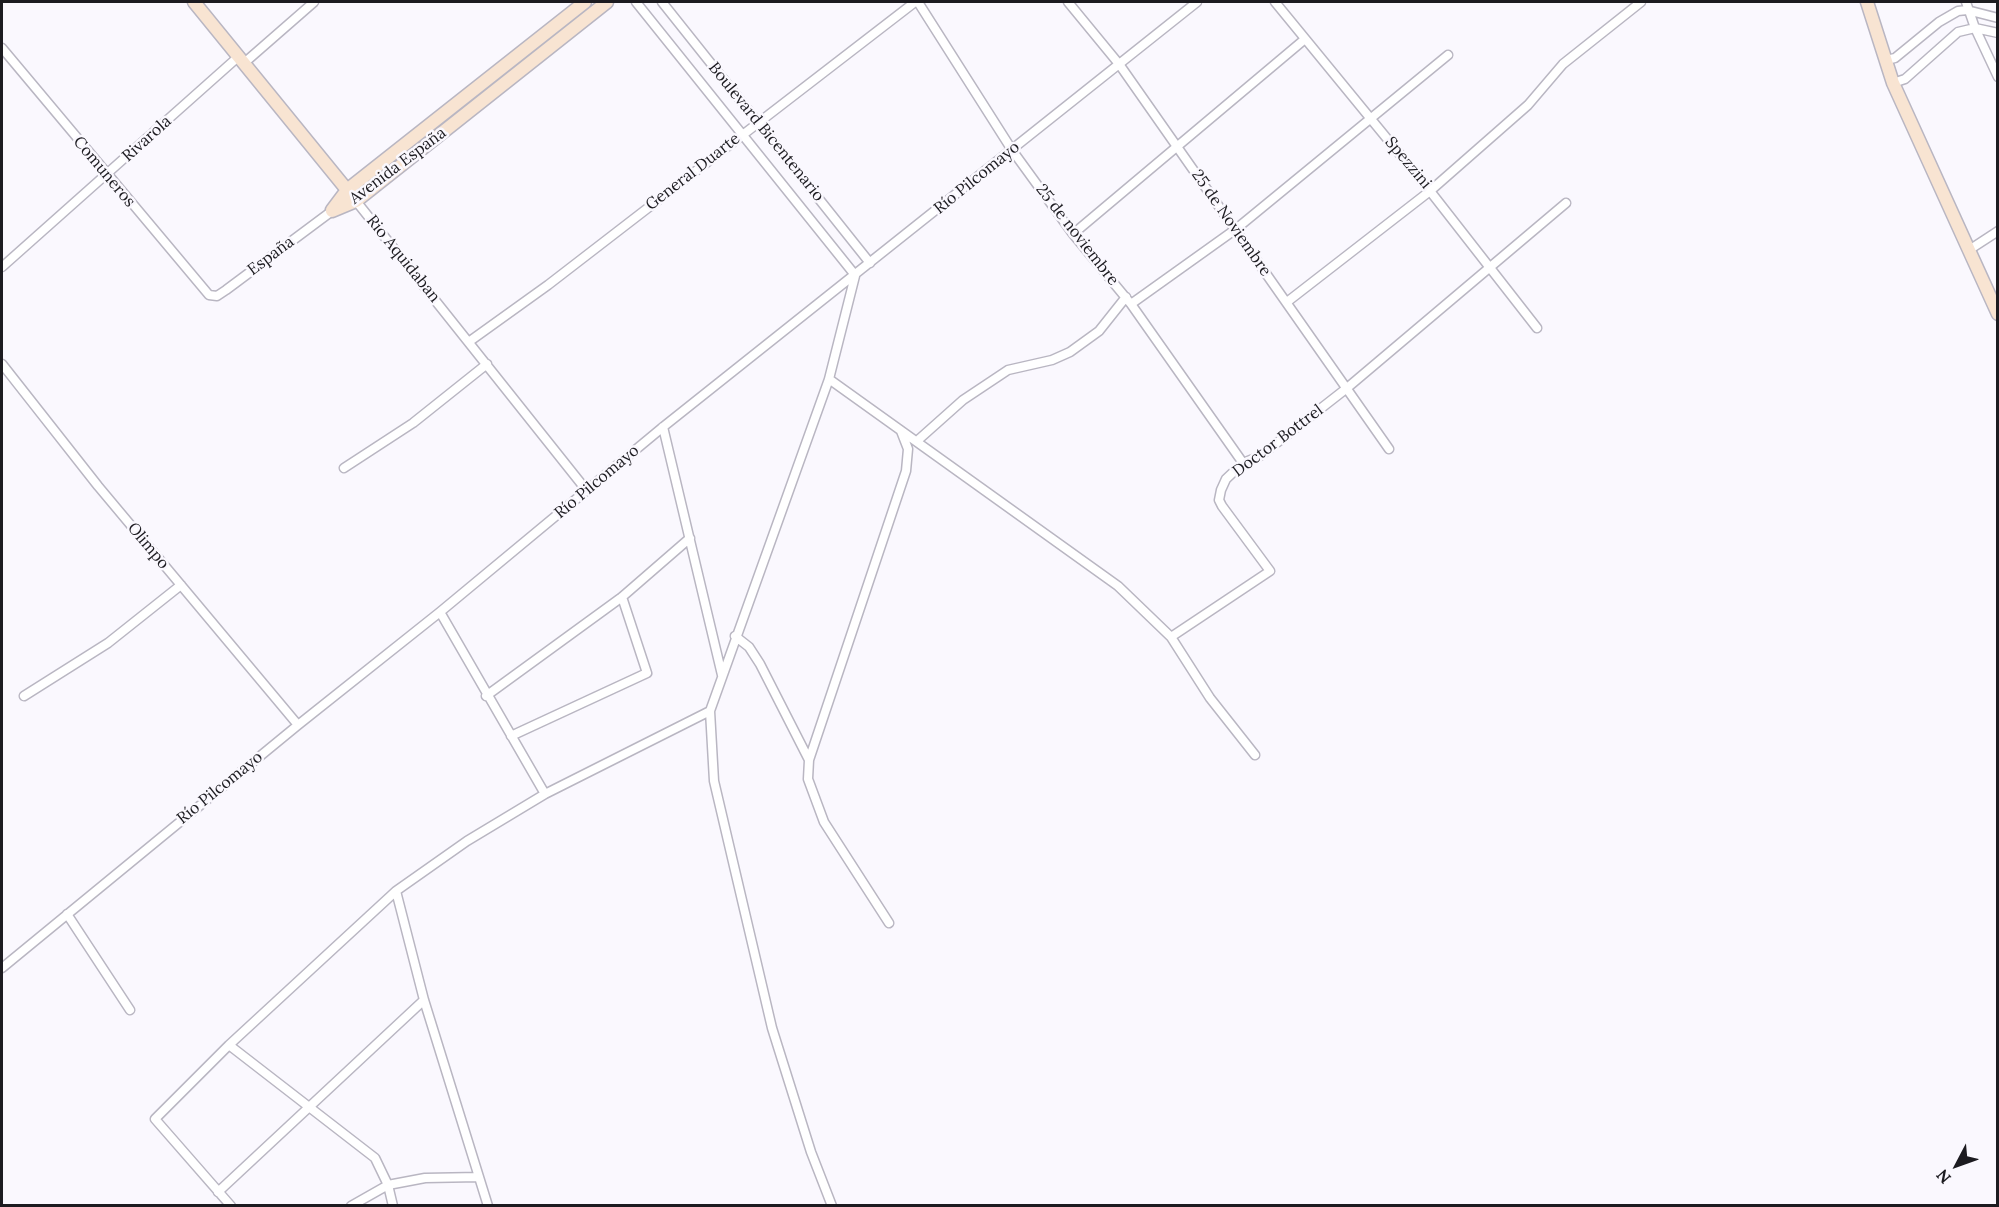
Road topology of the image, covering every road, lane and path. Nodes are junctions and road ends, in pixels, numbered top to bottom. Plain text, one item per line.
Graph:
1 (194, 2) edge
2 (314, 2) edge
3 (585, 2) edge
4 (607, 2) edge
5 (636, 2) edge
6 (662, 2) edge
7 (917, 2) edge
8 (1068, 2) edge
9 (1197, 2) edge
10 (1275, 2) edge
11 (1641, 2) edge
12 (1868, 2) edge
13 (1966, 6) edge
14 (1998, 18) edge
15 (1975, 28) junction
16 (1998, 33) edge
17 (1305, 39) junction
18 (2, 48) edge
19 (1448, 55) dead end
20 (241, 60) junction
21 (1886, 60) junction
22 (1119, 64) junction
23 (1998, 77) edge
24 (1893, 83) junction
25 (1370, 118) junction
26 (758, 122) junction
27 (742, 134) junction
28 (1177, 146) junction
29 (1012, 150) junction
30 (107, 175) junction
31 (347, 190) junction
32 (1430, 191) junction
33 (356, 201) junction
34 (1566, 203) dead end
35 (332, 211) junction
36 (1236, 229) junction
37 (1998, 231) edge
38 (1073, 234) junction
39 (1969, 250) junction
40 (870, 263) junction
41 (2, 267) edge
42 (1490, 267) junction
43 (855, 275) junction
44 (209, 295) joint
45 (1129, 300) junction
46 (1287, 302) junction
47 (1998, 314) edge
48 (1537, 328) dead end
49 (470, 341) junction
50 (2, 364) edge
51 (487, 364) junction
52 (829, 379) junction
53 (1347, 388) junction
54 (663, 427) junction
55 (901, 430) junction
56 (917, 441) junction
57 (1389, 449) dead end
58 (1243, 463) junction
59 (344, 468) dead end
60 (587, 491) junction
61 (690, 538) junction
62 (181, 585) junction
63 (622, 597) junction
64 (440, 612) junction
65 (735, 636) junction
66 (1171, 637) junction
67 (722, 675) junction
68 (24, 696) dead end
69 (486, 696) junction
70 (710, 711) junction
71 (298, 725) junction
72 (512, 736) junction
73 (1255, 755) dead end
74 (809, 760) junction
75 (545, 794) junction
76 (396, 891) junction
77 (67, 914) junction
78 (889, 923) dead end
79 (2, 968) edge
80 (424, 1000) junction
81 (130, 1010) dead end
82 (229, 1045) junction
83 (309, 1107) junction
84 (479, 1177) junction
85 (388, 1185) junction
86 (218, 1192) junction
87 (231, 1206) edge
88 (351, 1206) edge
89 (393, 1206) edge
90 (488, 1206) edge
91 (832, 1206) edge

1 - 20 street, Rio Aquidaban
2 - 20 street, Rivarola
3 - 31 street, Avenida España
4 - 33 street, Avenida España
5 - 27 street, Boulevard Bicentenario
6 - 26 street, Boulevard Bicentenario
7 - 26 street, General Duarte
7 - 29 street, 25 de noviembre
8 - 22 street, 25 de Noviembre
9 - 22 street, Río Pilcomayo
10 - 17 street, Spezzini
11 - 32 street
12 - 21 street
13 - 14 street
13 - 15 street
13 - 21 street
15 - 16 street
15 - 23 street
15 - 24 street
17 - 25 street, Spezzini
17 - 28 street
18 - 30 street, Comuneros
19 - 25 street
20 - 30 street, Rivarola
20 - 31 street, Rio Aquidaban
21 - 24 street
22 - 28 street, 25 de Noviembre
22 - 29 street, Río Pilcomayo
24 - 39 street
25 - 32 street, Spezzini
25 - 36 street
26 - 27 street, General Duarte
26 - 40 street, Boulevard Bicentenario
27 - 43 street, Boulevard Bicentenario
27 - 49 street, General Duarte
28 - 36 street, 25 de Noviembre
28 - 38 street
29 - 38 street, 25 de noviembre
29 - 40 street, Río Pilcomayo
30 - 41 street, Rivarola
30 - 44 street, Comuneros
31 - 33 street, Rio Aquidaban
31 - 35 street, Avenida España
32 - 42 street, Spezzini
32 - 46 street
33 - 35 street, Avenida España
33 - 49 street, Rio Aquidaban
34 - 42 street, Doctor Bottrel
35 - 44 street, España
36 - 45 street
36 - 46 street, 25 de Noviembre
37 - 39 street
38 - 45 street, 25 de noviembre
39 - 47 street
40 - 43 street, Río Pilcomayo
42 - 48 street, Spezzini
42 - 53 street, Doctor Bottrel
43 - 52 street
43 - 54 street, Río Pilcomayo
45 - 56 street
45 - 58 street, 25 de noviembre
46 - 53 street, 25 de Noviembre
49 - 51 street, Rio Aquidaban
50 - 62 street, Olimpo
51 - 59 street
51 - 60 street, Rio Aquidaban
52 - 55 street
52 - 65 street
53 - 57 street, 25 de Noviembre
53 - 58 street, Doctor Bottrel
54 - 60 street, Río Pilcomayo
54 - 61 street
55 - 56 street
55 - 74 street
56 - 66 street
58 - 66 street, Doctor Bottrel
60 - 64 street, Río Pilcomayo
61 - 63 street
61 - 67 street
62 - 68 street
62 - 71 street, Olimpo
63 - 69 street
63 - 72 street
64 - 69 street
64 - 71 street, Río Pilcomayo
65 - 67 street
65 - 74 street
66 - 73 street
67 - 70 street
69 - 72 street
70 - 75 street
70 - 91 street
71 - 77 street, Río Pilcomayo
72 - 75 street
74 - 78 street
75 - 76 street
76 - 80 street
76 - 82 street
77 - 79 street, Río Pilcomayo
77 - 81 street
80 - 83 street
80 - 84 street
82 - 83 street
82 - 86 street
83 - 85 street
83 - 86 street
84 - 85 street
84 - 90 street
85 - 88 street
85 - 89 street
86 - 87 street

